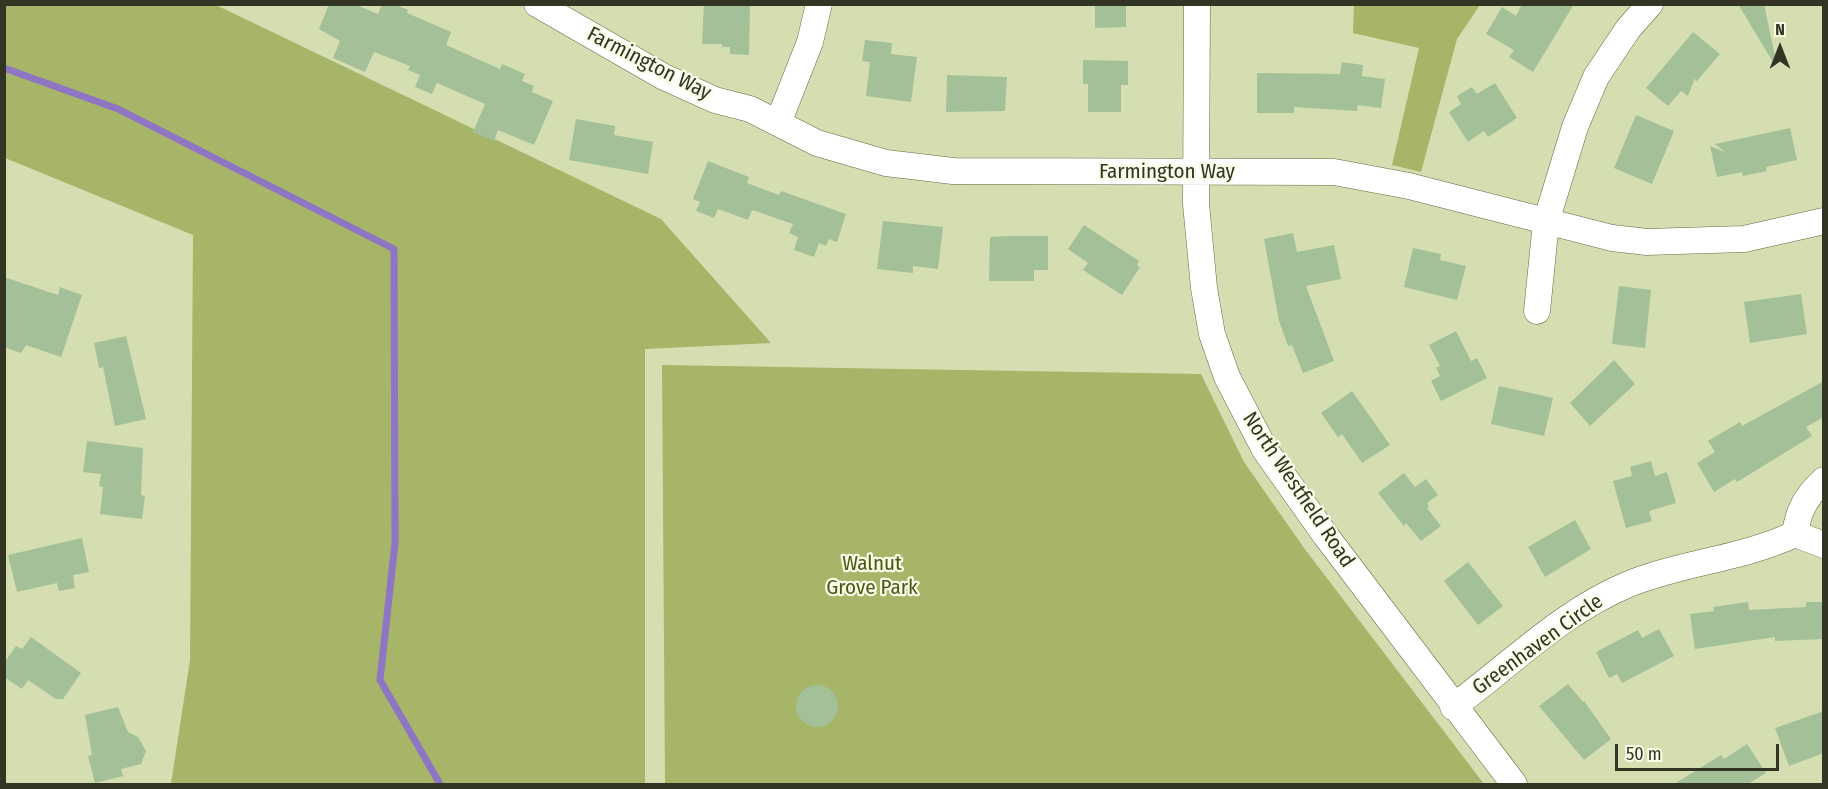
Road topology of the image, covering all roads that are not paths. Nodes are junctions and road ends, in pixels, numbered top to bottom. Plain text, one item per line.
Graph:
1 (537, 4) edge
2 (819, 4) edge
3 (1197, 4) edge
4 (1650, 4) edge
5 (778, 123) junction
6 (1196, 173) junction
7 (1824, 220) edge
8 (1546, 222) junction
9 (1537, 311) dead end
10 (1824, 480) edge
11 (1795, 534) junction
12 (1824, 545) edge
13 (1453, 706) junction
14 (1514, 784) edge

1 - 5 street, Farmington Way
2 - 5 street
3 - 6 street, North Westfield Road
4 - 8 street
5 - 6 street, Farmington Way
6 - 8 street, Farmington Way
6 - 13 street, North Westfield Road
7 - 8 street, Farmington Way
8 - 9 street
10 - 11 street
11 - 12 street
11 - 13 street, Greenhaven Circle
13 - 14 street, North Westfield Road

